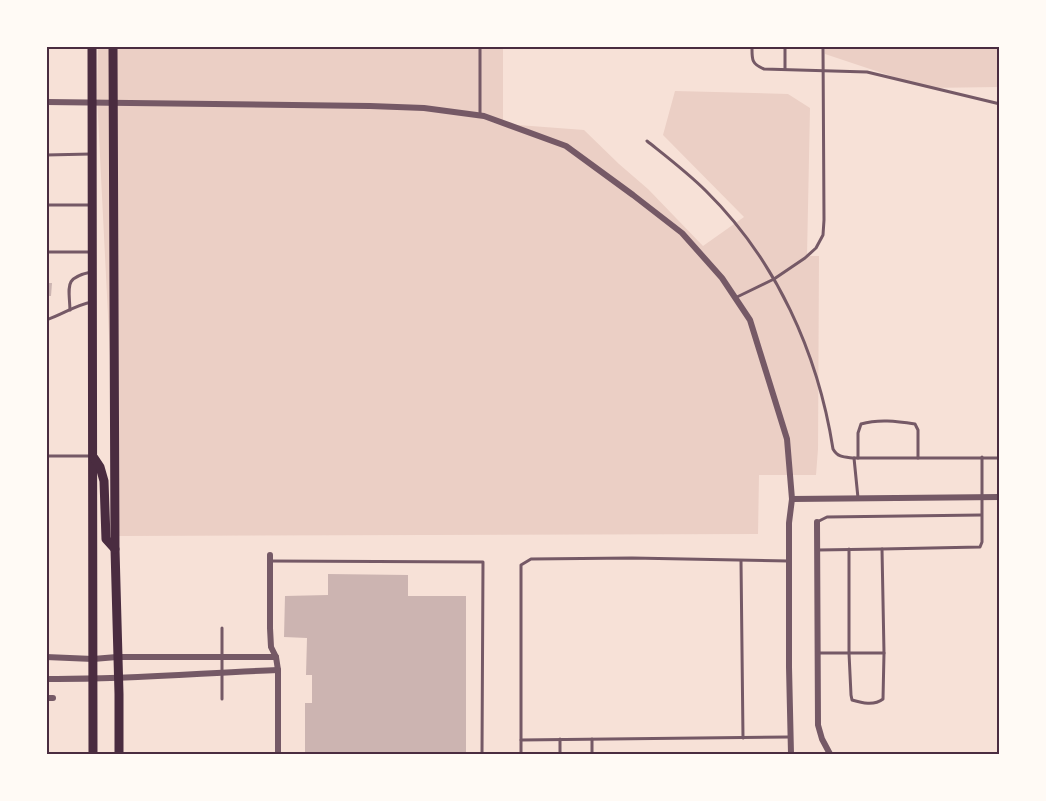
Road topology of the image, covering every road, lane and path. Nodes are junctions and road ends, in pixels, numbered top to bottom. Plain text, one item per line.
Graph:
1 (92, 46) edge
2 (113, 46) edge
3 (480, 46) edge
4 (752, 46) edge
5 (785, 46) edge
6 (823, 46) edge
7 (785, 69) junction
8 (824, 71) junction
9 (46, 102) edge
10 (93, 102) junction
11 (114, 102) junction
12 (999, 104) edge
13 (480, 116) junction
14 (647, 141) dead end
15 (93, 154) junction
16 (46, 155) edge
17 (46, 205) edge
18 (93, 205) junction
19 (46, 252) edge
20 (93, 252) junction
21 (93, 272) junction
22 (774, 279) junction
23 (735, 298) junction
24 (93, 302) junction
25 (70, 310) junction
26 (46, 320) edge
27 (46, 456) edge
28 (94, 456) junction
29 (982, 457) junction
30 (856, 458) junction
31 (918, 458) junction
32 (999, 458) edge
33 (981, 497) junction
34 (999, 497) edge
35 (858, 498) junction
36 (792, 499) junction
37 (981, 515) junction
38 (817, 522) joint
39 (115, 549) junction
40 (849, 549) junction
41 (882, 549) junction
42 (817, 550) junction
43 (270, 558) joint
44 (741, 561) junction
45 (789, 561) junction
46 (222, 628) dead end
47 (818, 653) junction
48 (849, 653) junction
49 (884, 653) junction
50 (46, 657) edge
51 (117, 657) junction
52 (276, 657) junction
53 (222, 658) junction
54 (93, 659) junction
55 (278, 670) junction
56 (222, 672) junction
57 (119, 678) junction
58 (46, 680) edge
59 (92, 680) junction
60 (222, 699) dead end
61 (790, 737) junction
62 (743, 738) junction
63 (592, 739) junction
64 (521, 740) junction
65 (560, 740) junction
66 (93, 754) edge
67 (119, 754) edge
68 (278, 754) edge
69 (483, 754) edge
70 (521, 754) edge
71 (560, 754) edge
72 (592, 754) edge
73 (791, 754) edge
74 (830, 754) edge

1 - 10 main road
2 - 11 main road
3 - 13 lane
4 - 7 lane
5 - 7 lane
6 - 8 lane
7 - 8 lane
8 - 12 lane
8 - 22 lane
9 - 10 street
10 - 11 street
10 - 15 main road
11 - 13 street
11 - 39 main road
13 - 23 street
14 - 22 lane
15 - 16 lane
15 - 18 main road
17 - 18 lane
18 - 20 main road
19 - 20 lane
20 - 21 main road
21 - 24 main road
21 - 25 lane
22 - 23 lane
22 - 30 lane
23 - 36 street
24 - 25 lane
24 - 28 main road
25 - 26 lane
27 - 28 lane
28 - 39 main road
28 - 54 main road
29 - 31 lane
29 - 32 lane
29 - 33 lane
30 - 31 lane
30 - 31 lane
30 - 35 lane
33 - 34 street
33 - 35 street
33 - 37 lane
35 - 36 street
36 - 45 street
37 - 38 lane
37 - 41 lane
38 - 42 street
39 - 51 main road
40 - 41 lane
40 - 42 lane
40 - 48 lane
41 - 49 lane
42 - 47 street
43 - 52 street
43 - 69 lane
44 - 45 lane
44 - 62 lane
44 - 64 lane
45 - 61 street
46 - 53 lane
47 - 48 lane
47 - 74 street
48 - 49 lane
48 - 49 lane
50 - 54 street
51 - 53 street
51 - 54 street
51 - 57 main road
52 - 53 street
52 - 55 street
53 - 56 lane
54 - 59 main road
55 - 56 street
55 - 68 street
56 - 57 street
56 - 60 lane
57 - 59 street
57 - 67 main road
58 - 59 street
59 - 66 main road
61 - 62 lane
61 - 73 street
62 - 63 lane
63 - 65 lane
63 - 72 lane
64 - 65 lane
64 - 70 lane
65 - 71 lane

